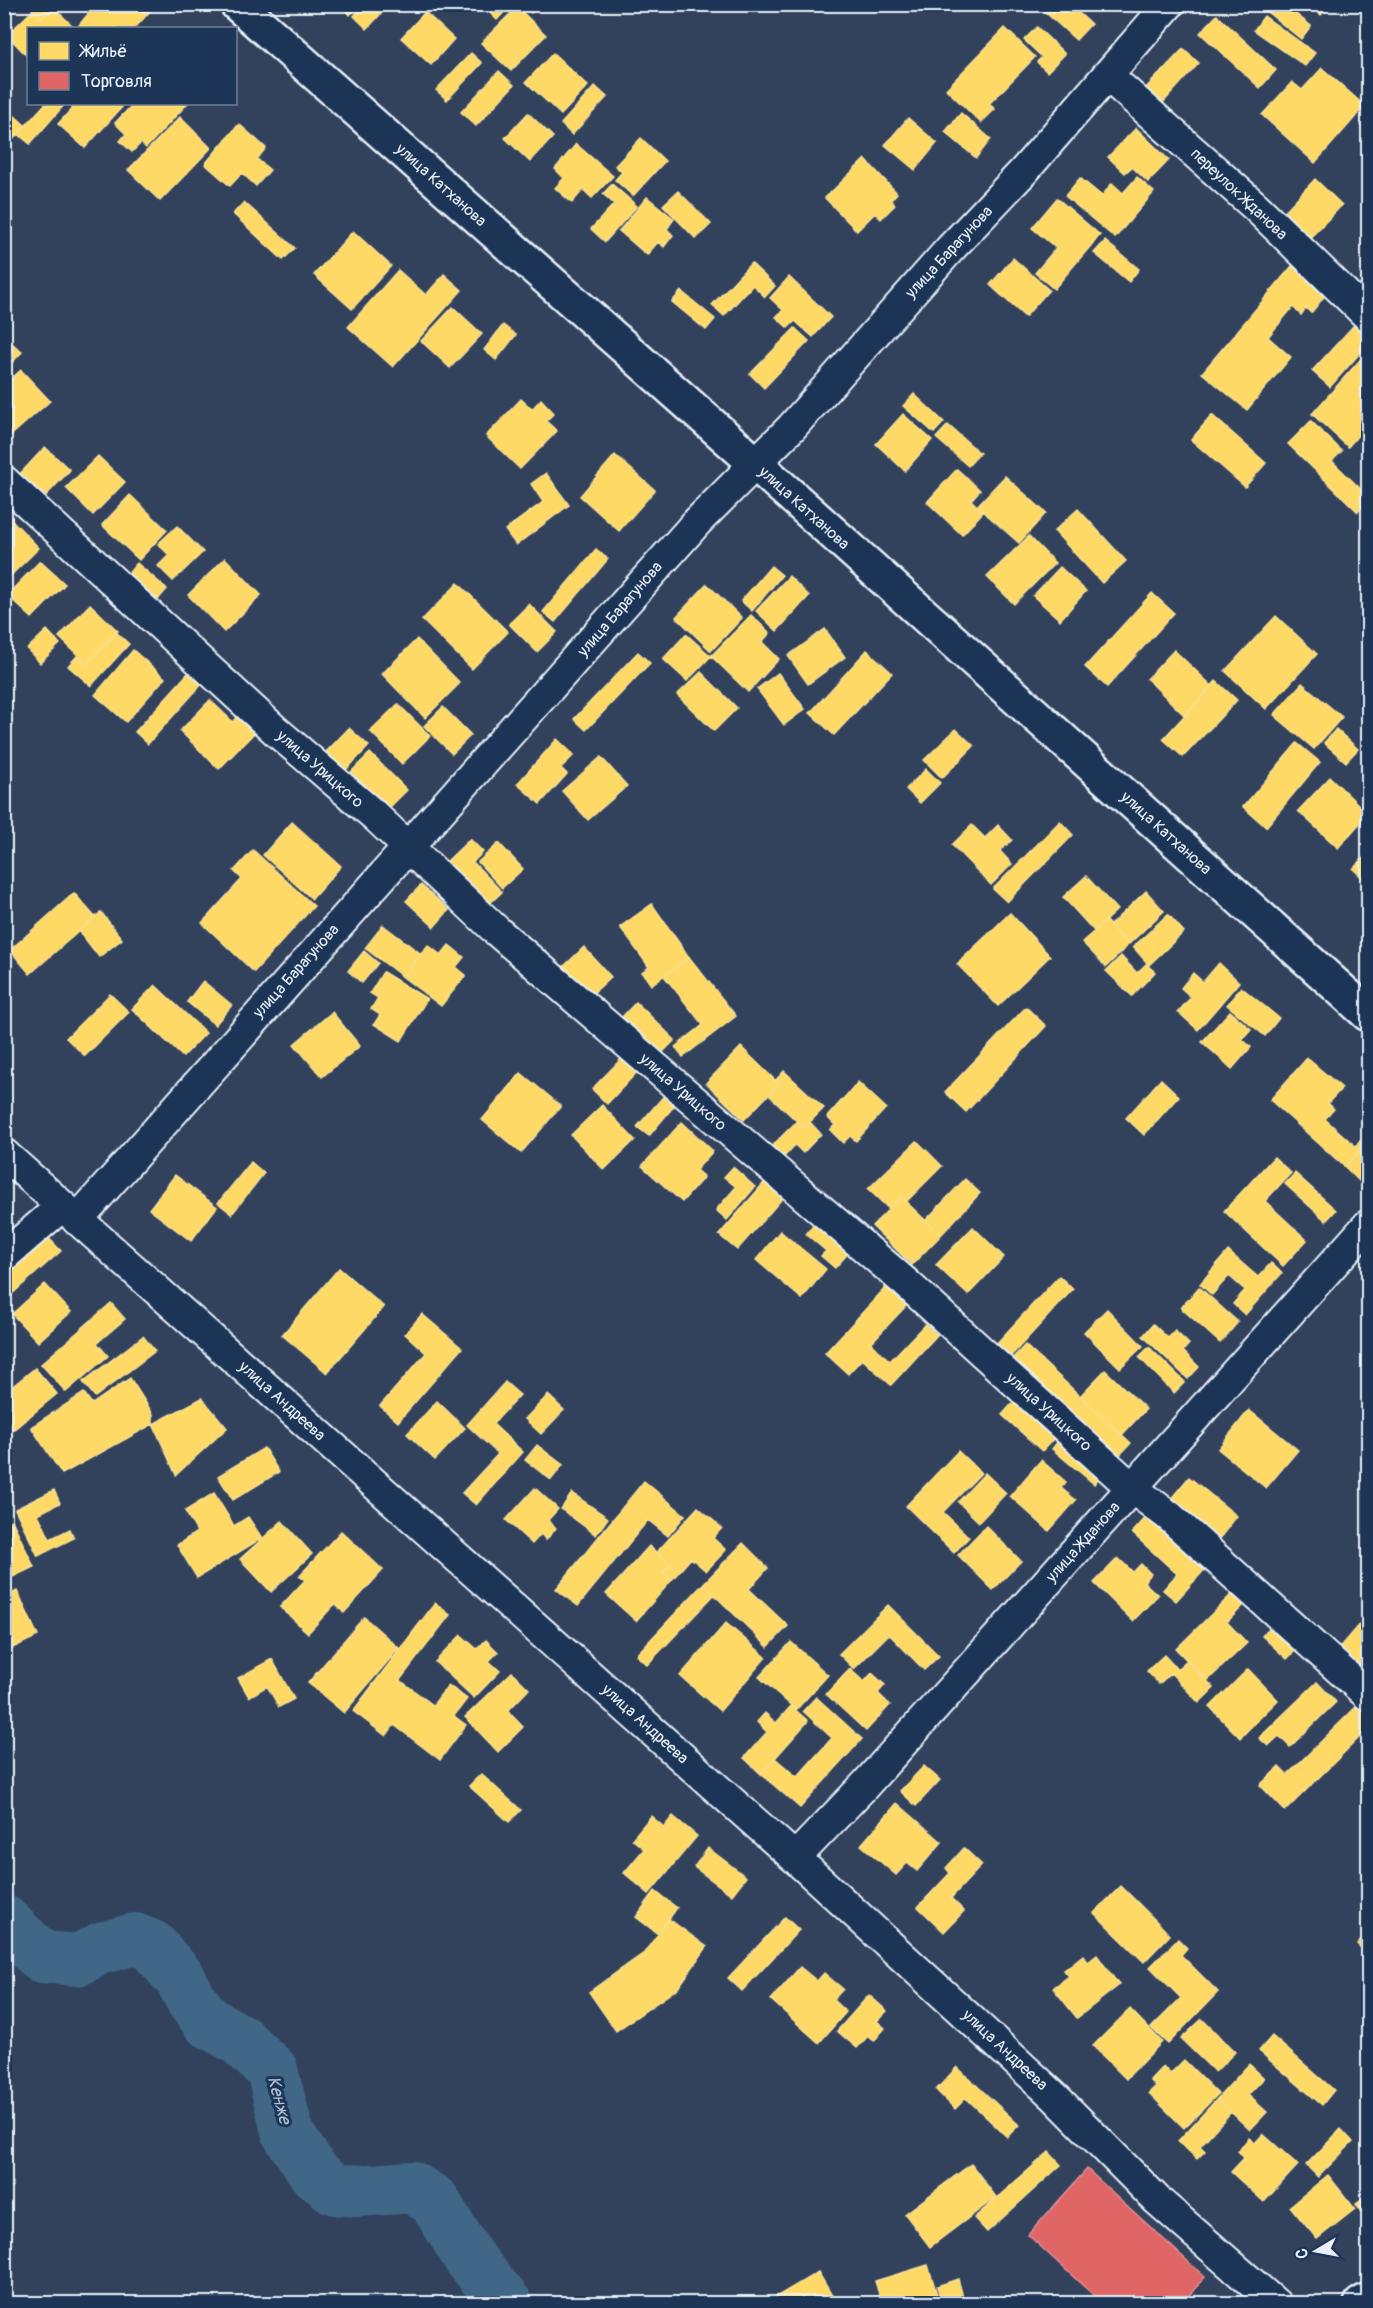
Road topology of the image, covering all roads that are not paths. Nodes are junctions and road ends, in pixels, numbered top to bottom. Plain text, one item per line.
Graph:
1 (237, 4) edge
2 (1169, 4) edge
3 (1107, 75) junction
4 (1368, 316) edge
5 (755, 463) junction
6 (4, 481) edge
7 (408, 847) junction
8 (1368, 1014) edge
9 (4, 1154) edge
10 (70, 1213) junction
11 (1368, 1225) edge
12 (4, 1256) edge
13 (1132, 1488) junction
14 (1368, 1695) edge
15 (795, 1858) junction
16 (1368, 2300) edge
17 (1276, 2304) edge
18 (1361, 2304) edge

1 - 5 street, улица Катханова
2 - 3 street, улица Барагунова
3 - 4 street, переулок Жданова
3 - 5 street, улица Барагунова
5 - 7 street, улица Барагунова
5 - 8 street, улица Катханова
6 - 7 street, улица Урицкого
7 - 10 street, улица Барагунова
7 - 13 street, улица Урицкого
9 - 10 street, улица Андреева
10 - 12 street, улица Барагунова
10 - 15 street, улица Андреева
11 - 13 street, улица Жданова
13 - 14 street, улица Урицкого
13 - 15 street, улица Жданова
15 - 17 street, улица Андреева
16 - 18 street

